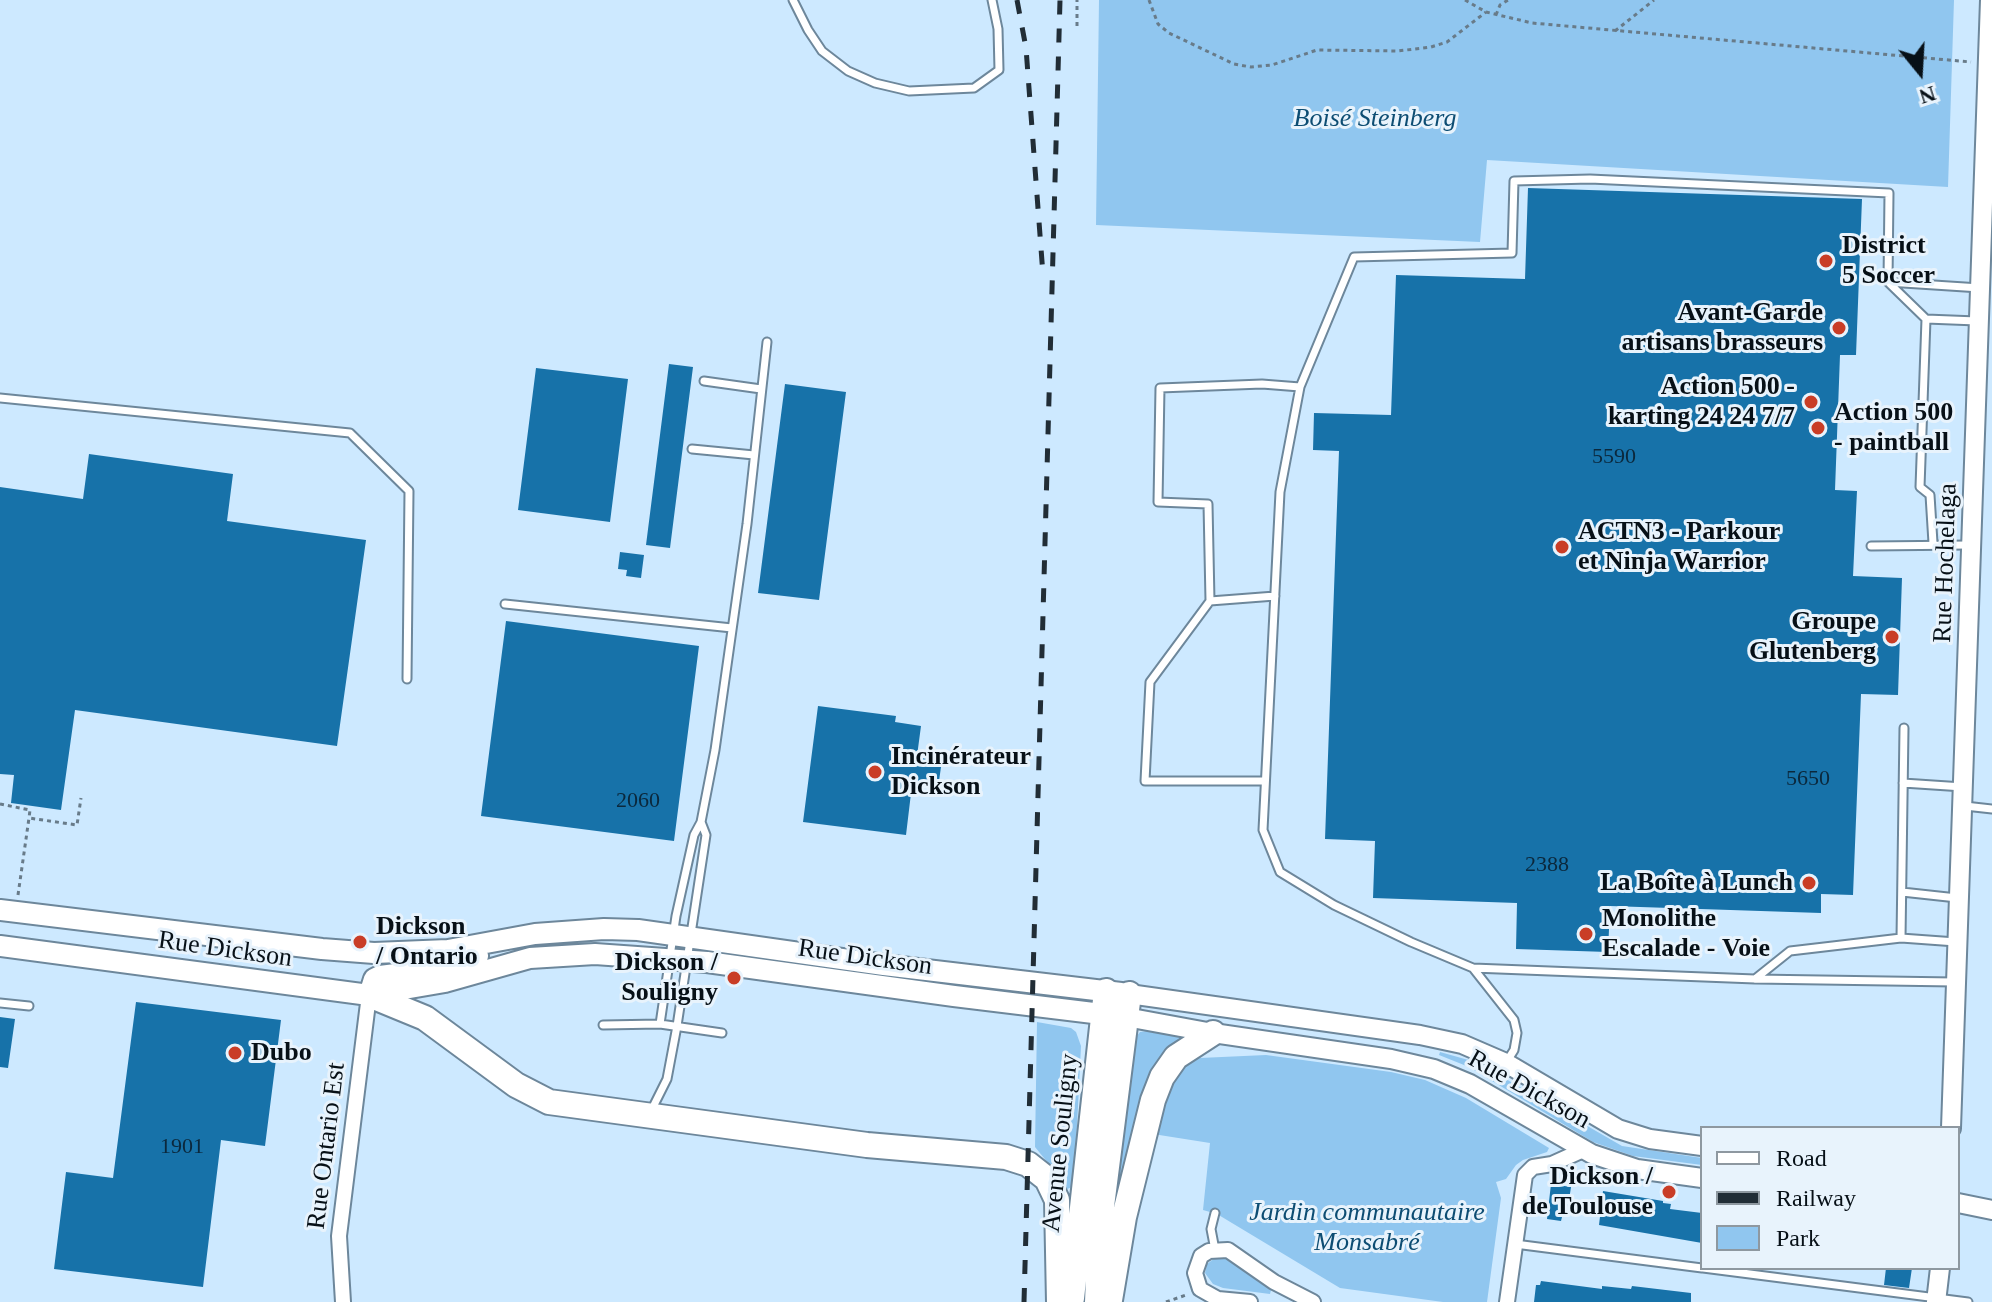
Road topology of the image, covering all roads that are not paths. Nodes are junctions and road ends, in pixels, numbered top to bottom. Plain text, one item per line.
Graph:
1 (793, 0) edge
2 (992, 0) edge
3 (1990, 0) edge
4 (1888, 282) junction
5 (1984, 294) edge
6 (1926, 319) junction
7 (1986, 322) edge
8 (767, 342) dead end
9 (704, 381) dead end
10 (1300, 387) junction
11 (761, 389) junction
12 (0, 398) edge
13 (692, 449) dead end
14 (754, 455) junction
15 (1933, 543) junction
16 (1973, 545) junction
17 (1871, 546) dead end
18 (1275, 596) junction
19 (1210, 601) junction
20 (505, 604) dead end
21 (732, 628) junction
22 (407, 679) dead end
23 (1904, 728) dead end
24 (1265, 781) junction
25 (1903, 783) junction
26 (1965, 787) junction
27 (1963, 806) junction
28 (1992, 809) edge
29 (701, 822) junction
30 (1902, 892) junction
31 (1960, 899) junction
32 (9, 904) edge
33 (560, 932) junction
34 (682, 937) junction
35 (1901, 938) junction
36 (1959, 942) junction
37 (0, 946) edge
38 (679, 961) junction
39 (1473, 968) junction
40 (1755, 979) junction
41 (1957, 982) junction
42 (369, 995) junction
43 (0, 1003) edge
44 (1116, 1004) junction
45 (29, 1006) dead end
46 (660, 1024) junction
47 (603, 1025) dead end
48 (677, 1026) junction
49 (722, 1033) dead end
50 (1213, 1033) junction
51 (1506, 1063) junction
52 (646, 1117) junction
53 (1951, 1126) edge
54 (1700, 1146) edge
55 (1583, 1150) junction
56 (1700, 1178) edge
57 (1960, 1203) edge
58 (1992, 1210) edge
59 (1215, 1213) dead end
60 (1515, 1244) junction
61 (1215, 1250) junction
62 (1700, 1268) edge
63 (1717, 1270) edge
64 (1940, 1270) edge
65 (1937, 1300) edge
66 (343, 1302) edge
67 (1059, 1302) edge
68 (1071, 1302) edge
69 (1097, 1302) edge
70 (1109, 1302) edge
71 (1250, 1302) edge
72 (1313, 1302) edge
73 (1507, 1302) edge
74 (1968, 1302) edge

1 - 2 lane
3 - 5 main road, Rue Hochelaga
4 - 5 lane
4 - 6 lane
4 - 10 lane
5 - 7 main road, Rue Hochelaga
6 - 7 lane
6 - 15 lane
7 - 16 main road, Rue Hochelaga
8 - 11 lane
9 - 11 lane
10 - 18 lane
10 - 19 lane
11 - 14 lane
12 - 22 lane
13 - 14 lane
14 - 21 lane
15 - 16 lane
15 - 17 lane
16 - 26 main road, Rue Hochelaga
18 - 19 lane
18 - 24 lane
19 - 24 lane
20 - 21 lane
21 - 29 lane
23 - 25 lane
24 - 39 lane
25 - 26 lane
25 - 30 lane
26 - 27 main road, Rue Hochelaga
27 - 28 lane
27 - 31 main road, Rue Hochelaga
29 - 34 lane
29 - 34 lane
30 - 31 lane
30 - 35 lane
31 - 36 main road, Rue Hochelaga
32 - 33 main road, Rue Dickson
33 - 34 main road, Rue Dickson
33 - 42 main road
34 - 38 lane
34 - 38 lane
34 - 44 main road, Rue Dickson
35 - 36 lane
35 - 40 lane
36 - 41 main road, Rue Hochelaga
37 - 42 main road, Rue Dickson
38 - 42 main road, Rue Dickson
38 - 44 main road, Rue Dickson
38 - 46 lane
38 - 48 lane
39 - 40 lane
39 - 51 lane
40 - 41 lane
41 - 53 main road, Rue Hochelaga
42 - 52 highway
42 - 66 street, Rue Ontario Est
43 - 45 lane
44 - 50 main road, Rue Dickson
44 - 51 main road, Rue Dickson
44 - 68 highway, Avenue Souligny
44 - 69 highway, Avenue Souligny
46 - 47 lane
46 - 48 lane
48 - 49 lane
48 - 52 lane
50 - 55 main road, Rue Dickson
50 - 70 highway
51 - 54 main road, Rue Dickson
52 - 67 highway
55 - 56 main road, Rue Dickson
55 - 60 street
57 - 58 main road
59 - 61 lane
60 - 62 lane
60 - 73 street
61 - 71 street
61 - 72 street
63 - 65 lane
64 - 65 main road
65 - 74 lane

